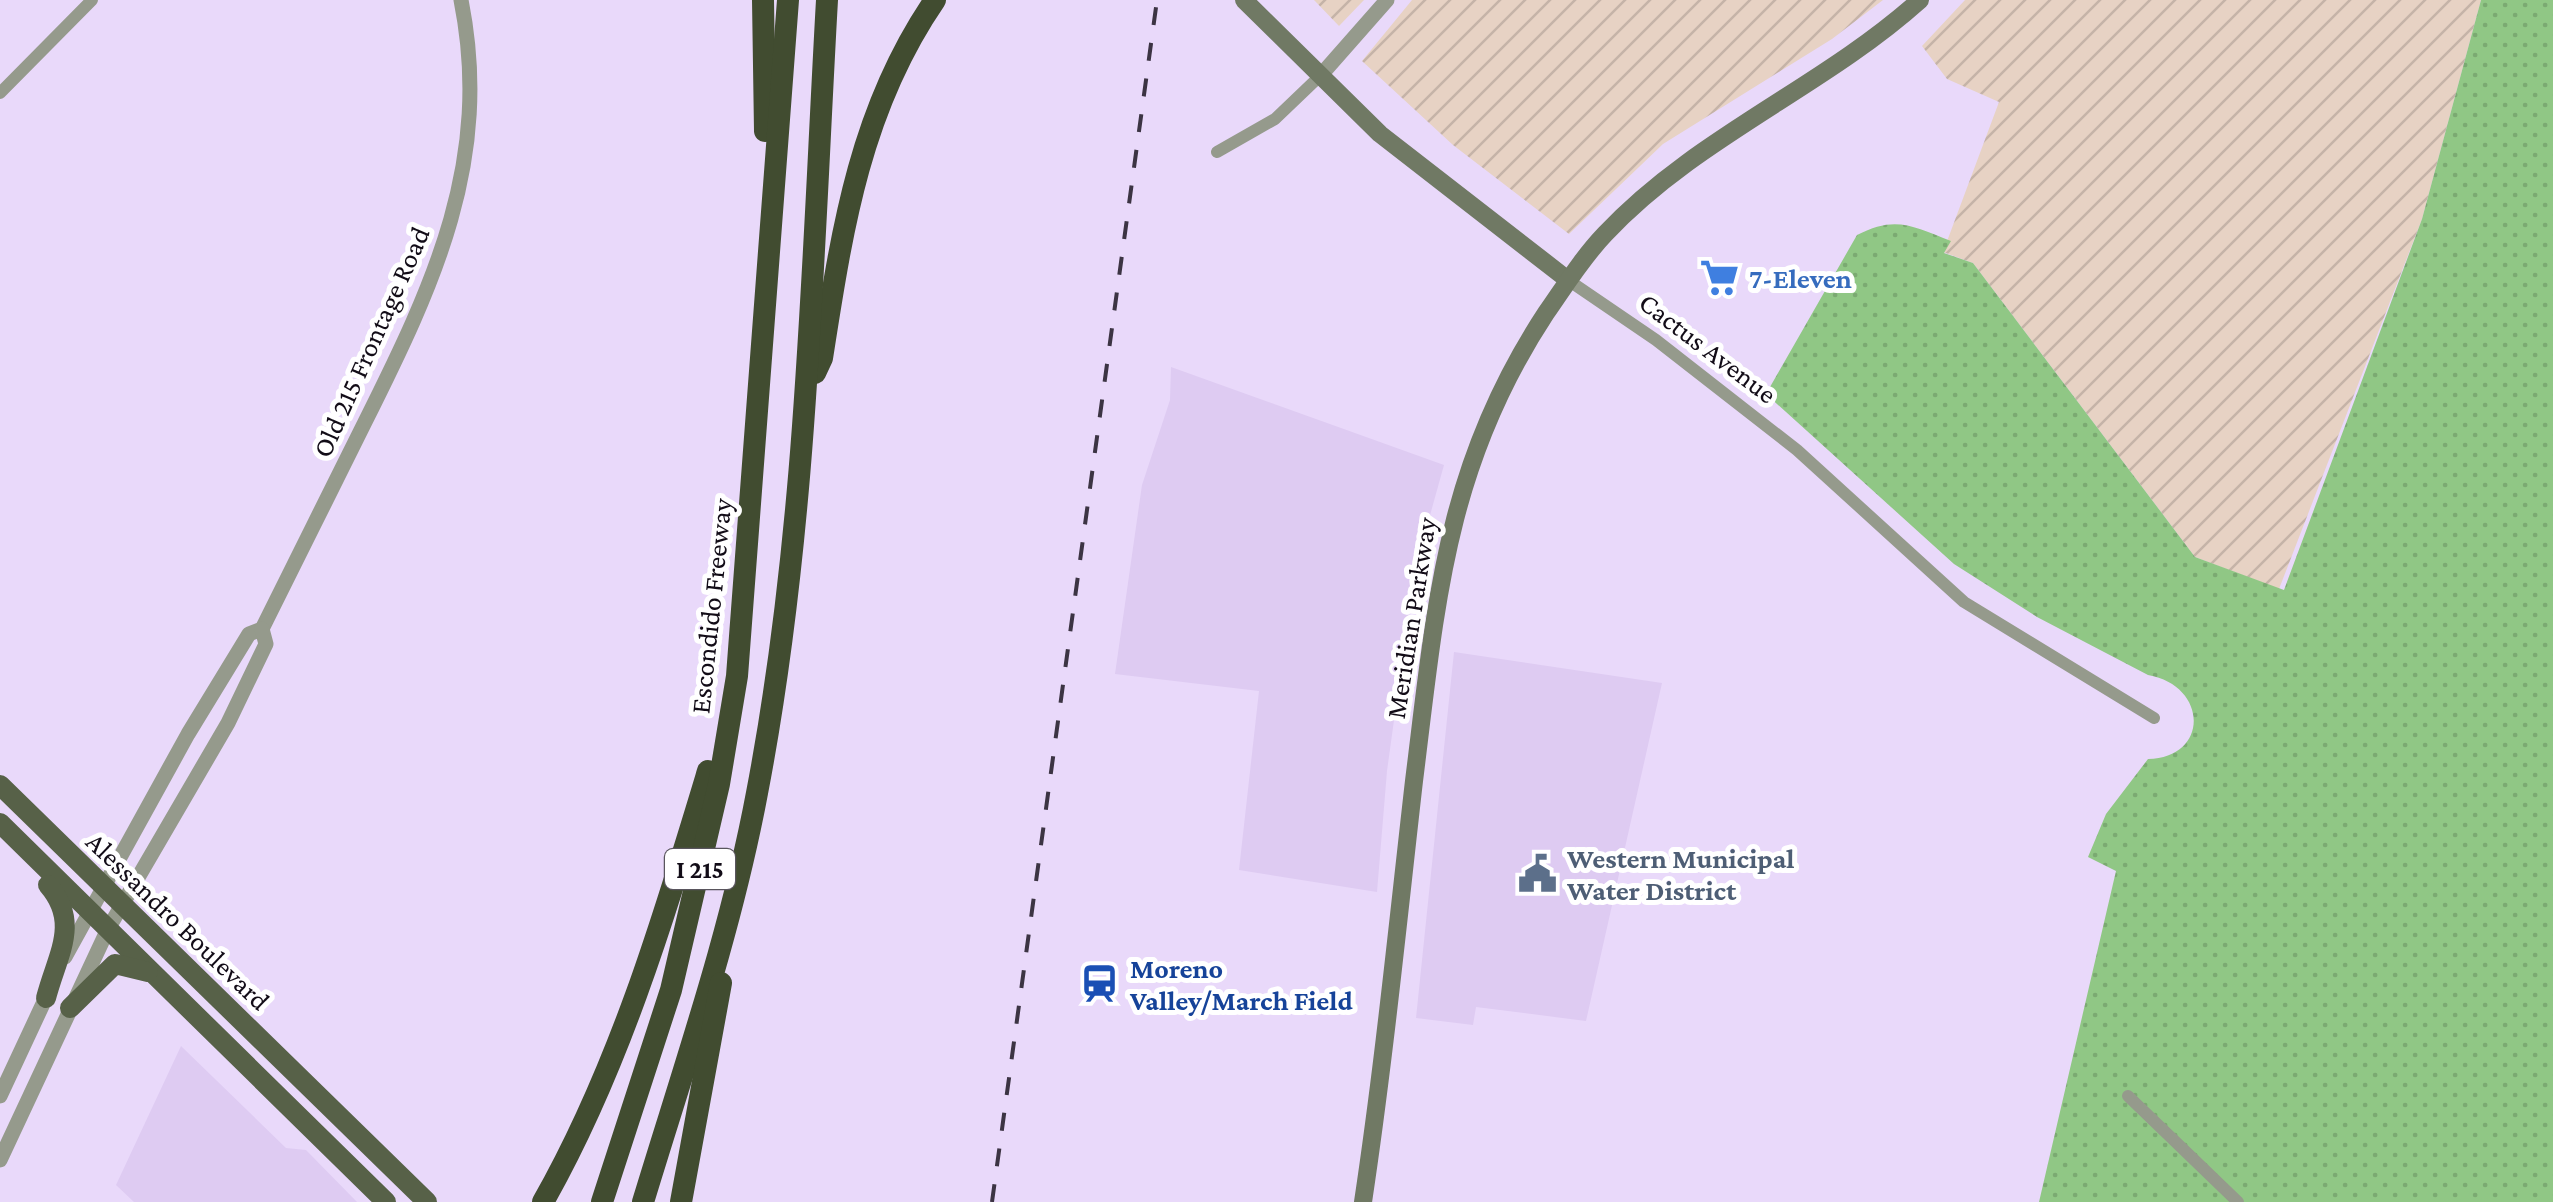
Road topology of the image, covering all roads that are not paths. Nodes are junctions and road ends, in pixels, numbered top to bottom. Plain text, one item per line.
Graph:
1 (92, 0) edge
2 (460, 0) edge
3 (763, 0) edge
4 (788, 0) edge
5 (827, 0) edge
6 (835, 0) edge
7 (935, 0) edge
8 (1244, 0) edge
9 (1387, 0) edge
10 (1920, 0) edge
11 (1320, 75) junction
12 (0, 93) edge
13 (821, 104) junction
14 (1217, 152) dead end
15 (768, 269) junction
16 (1568, 280) junction
17 (804, 394) junction
18 (751, 526) junction
19 (262, 630) junction
20 (2154, 718) dead end
21 (0, 785) edge
22 (0, 823) edge
23 (0, 838) edge
24 (102, 885) junction
25 (735, 896) junction
26 (122, 904) junction
27 (88, 910) junction
28 (108, 928) junction
29 (155, 974) junction
30 (46, 998) junction
31 (70, 1008) junction
32 (0, 1096) edge
33 (2128, 1096) dead end
34 (0, 1160) edge
35 (386, 1202) edge
36 (427, 1202) edge
37 (543, 1202) edge
38 (602, 1202) edge
39 (643, 1202) edge
40 (681, 1202) edge
41 (1363, 1202) edge
42 (2238, 1202) edge

1 - 12 street
2 - 19 street, Old 215 Frontage Road
3 - 15 highway
4 - 15 highway, Escondido Freeway / I 215
5 - 13 highway, I 215
6 - 13 highway
7 - 17 highway
8 - 11 main road, Cactus Avenue
9 - 11 street
10 - 16 main road, Meridian Parkway
11 - 14 street
11 - 16 main road, Cactus Avenue
13 - 17 highway, I 215
15 - 18 highway, Escondido Freeway / I 215
16 - 20 street, Cactus Avenue
16 - 41 main road, Meridian Parkway
17 - 25 highway, I 215
18 - 37 highway
18 - 38 highway, Escondido Freeway / I 215
19 - 24 street, Old 215 Frontage Road
19 - 26 street, Old 215 Frontage Road
21 - 24 main road, Alessandro Boulevard
22 - 27 main road, Alessandro Boulevard
23 - 30 main road
24 - 26 main road, Alessandro Boulevard
24 - 27 street, Old 215 Frontage Road
25 - 39 highway, I 215
25 - 40 highway
26 - 28 street, Old 215 Frontage Road
26 - 36 main road, Alessandro Boulevard
27 - 28 main road, Alessandro Boulevard
27 - 30 street, Old 215 Frontage Road
28 - 29 main road, Alessandro Boulevard
28 - 31 street, Old 215 Frontage Road
29 - 31 main road
29 - 35 main road, Alessandro Boulevard
30 - 32 street, Old 215 Frontage Road
31 - 34 street, Old 215 Frontage Road
33 - 42 street

